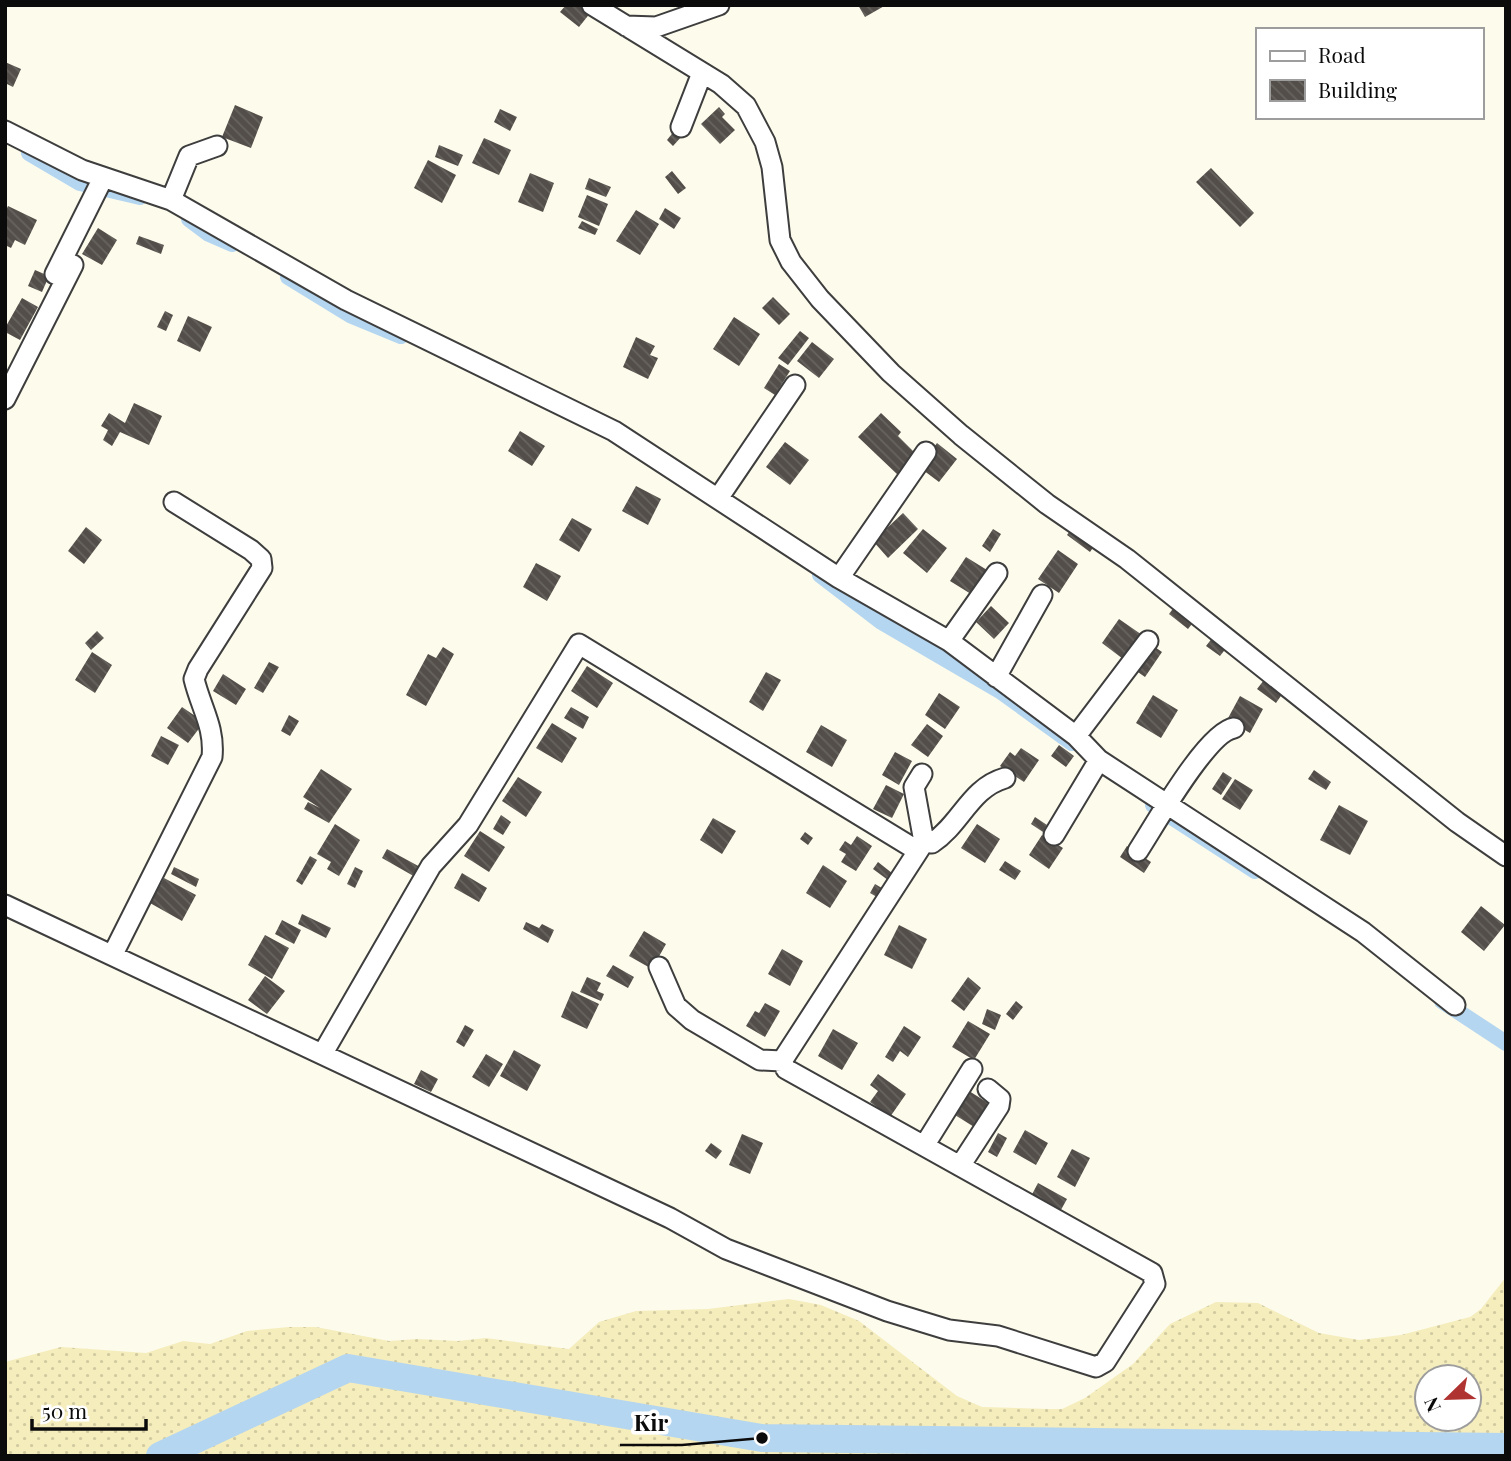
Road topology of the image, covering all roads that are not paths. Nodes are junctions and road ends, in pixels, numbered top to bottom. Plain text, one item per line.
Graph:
1 (592, 5) edge
2 (719, 5) edge
3 (625, 26) junction
4 (702, 73) junction
5 (681, 127) dead end
6 (5, 131) edge
7 (217, 146) dead end
8 (98, 188) junction
9 (171, 200) junction
10 (73, 265) dead end
11 (47, 290) dead end
12 (795, 386) dead end
13 (5, 399) edge
14 (926, 452) dead end
15 (719, 497) junction
16 (174, 502) dead end
17 (998, 573) dead end
18 (839, 578) junction
19 (1042, 595) dead end
20 (949, 641) junction
21 (1148, 641) dead end
22 (996, 677) junction
23 (1234, 728) dead end
24 (1076, 736) junction
25 (1099, 760) junction
26 (922, 774) dead end
27 (1005, 778) dead end
28 (1168, 805) junction
29 (1054, 835) dead end
30 (921, 846) junction
31 (1138, 851) dead end
32 (1506, 856) edge
33 (5, 905) edge
34 (113, 954) junction
35 (659, 967) dead end
36 (1455, 1005) dead end
37 (323, 1053) junction
38 (782, 1061) junction
39 (972, 1069) dead end
40 (988, 1089) dead end
41 (924, 1146) junction
42 (960, 1166) junction

1 - 3 street
2 - 3 street
3 - 4 street
4 - 5 street
4 - 32 street
6 - 8 street
7 - 9 street
8 - 9 street
8 - 11 street
9 - 15 street
10 - 13 street
12 - 15 street
14 - 18 street
15 - 18 street
16 - 34 street
17 - 20 street
18 - 20 street
19 - 22 street
20 - 22 street
21 - 24 street
22 - 24 street
23 - 28 street
24 - 25 street
25 - 28 street
25 - 29 street
26 - 30 street
27 - 30 street
28 - 31 street
28 - 36 street
30 - 37 street
30 - 38 street
33 - 34 street
34 - 37 street
35 - 38 street
37 - 42 street
38 - 41 street
39 - 41 street
40 - 42 street
41 - 42 street

